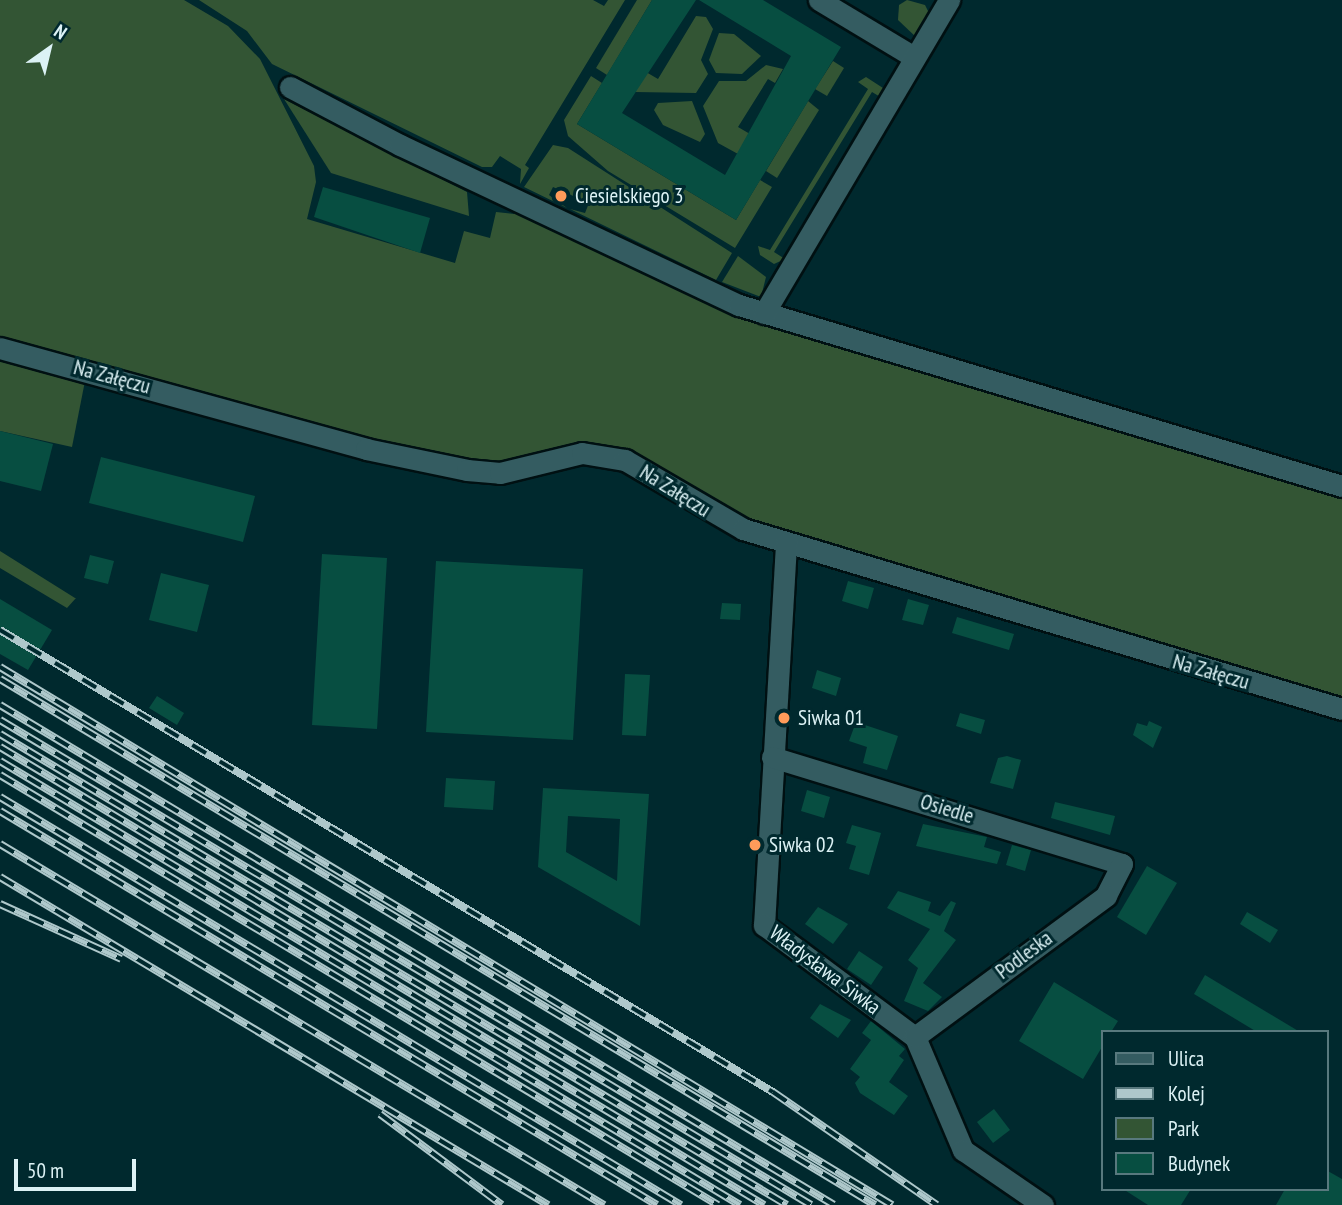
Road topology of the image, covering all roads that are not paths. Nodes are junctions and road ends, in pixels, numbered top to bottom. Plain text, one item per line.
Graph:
1 (819, 0) edge
2 (949, 0) edge
3 (914, 57) junction
4 (290, 87) dead end
5 (764, 313) junction
6 (0, 348) edge
7 (1342, 486) edge
8 (786, 544) junction
9 (1342, 709) edge
10 (772, 757) junction
11 (1122, 864) joint
12 (915, 1037) junction
13 (1043, 1205) edge

1 - 3 street
2 - 3 street
3 - 5 street
4 - 5 street
5 - 7 street
6 - 8 street, Na Załęczu
8 - 9 street, Na Załęczu
8 - 10 street, Władysława Siwka
10 - 11 street, Osiedle
10 - 12 street, Władysława Siwka
11 - 12 street, Podleska
12 - 13 street

